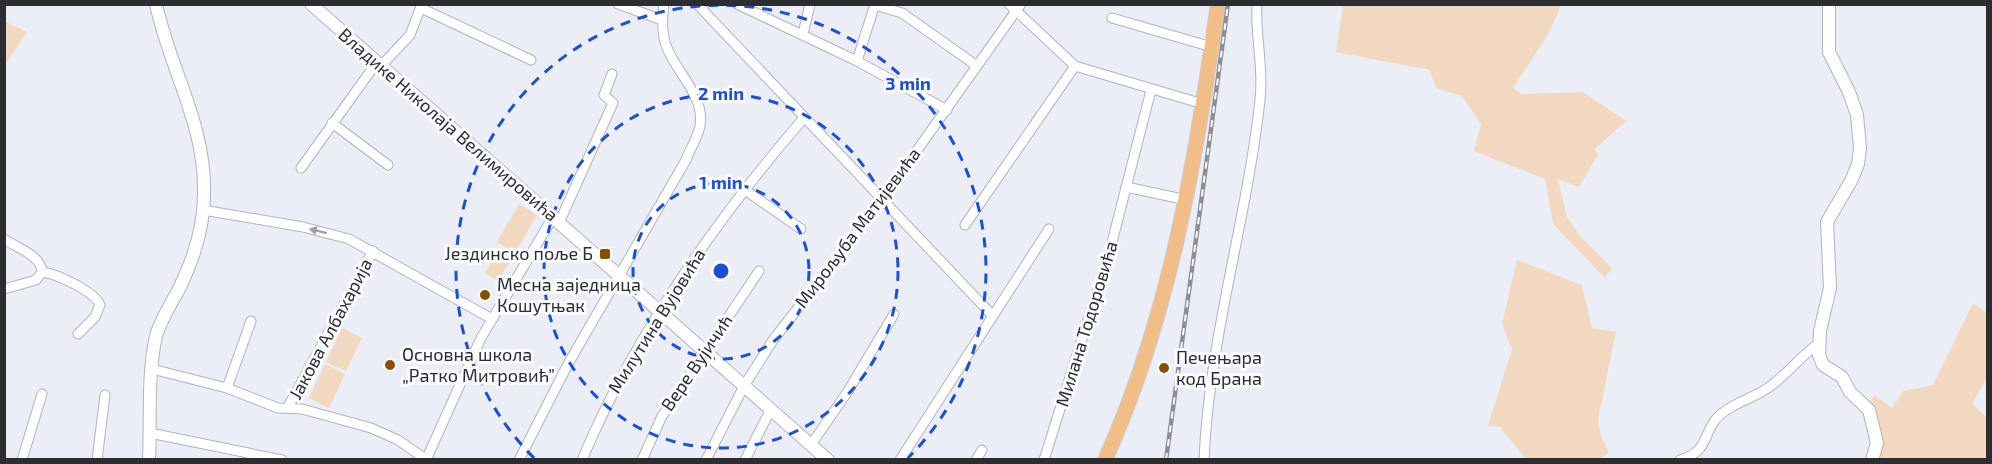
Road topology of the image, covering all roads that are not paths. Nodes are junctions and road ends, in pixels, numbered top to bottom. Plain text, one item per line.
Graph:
1 (156, 4) edge
2 (311, 4) edge
3 (618, 4) edge
4 (664, 4) edge
5 (810, 4) edge
6 (1206, 4) edge
7 (1218, 4) edge
8 (1257, 4) edge
9 (1829, 4) edge
10 (875, 5) edge
11 (421, 6) edge
12 (702, 6) edge
13 (742, 6) edge
14 (1016, 6) edge
15 (1112, 18) dead end
16 (662, 20) junction
17 (803, 34) junction
18 (1212, 41) junction
19 (531, 60) dead end
20 (856, 61) junction
21 (379, 64) junction
22 (977, 66) junction
23 (1075, 66) junction
24 (612, 74) dead end
25 (1151, 90) junction
26 (1203, 104) junction
27 (947, 110) junction
28 (803, 119) junction
29 (332, 123) junction
30 (388, 165) dead end
31 (301, 168) dead end
32 (1126, 187) junction
33 (745, 190) junction
34 (882, 200) junction
35 (1187, 200) junction
36 (204, 210) junction
37 (556, 220) junction
38 (965, 225) dead end
39 (801, 229) dead end
40 (1049, 229) dead end
41 (4, 239) edge
42 (373, 251) junction
43 (759, 271) dead end
44 (42, 272) junction
45 (620, 277) junction
46 (6, 287) edge
47 (661, 312) junction
48 (894, 314) dead end
49 (992, 315) junction
50 (492, 319) junction
51 (251, 321) dead end
52 (78, 334) dead end
53 (1818, 344) junction
54 (704, 350) junction
55 (152, 369) junction
56 (744, 386) junction
57 (227, 388) junction
58 (42, 394) dead end
59 (105, 394) dead end
60 (288, 407) junction
61 (771, 409) junction
62 (150, 433) junction
63 (811, 445) junction
64 (982, 450) dead end
65 (22, 459) edge
66 (97, 459) edge
67 (150, 459) edge
68 (282, 459) edge
69 (426, 459) edge
70 (519, 459) edge
71 (582, 459) edge
72 (642, 459) edge
73 (706, 459) edge
74 (745, 459) edge
75 (828, 459) edge
76 (900, 459) edge
77 (976, 459) edge
78 (1044, 459) edge
79 (1105, 459) edge
80 (1204, 459) edge
81 (1680, 459) edge
82 (1872, 459) edge

1 - 36 main road
2 - 21 main road, Владике Николаја Велимировића
3 - 16 street
4 - 16 street
5 - 17 street
6 - 18 main road
7 - 18 main road
8 - 80 street
9 - 53 main road
10 - 20 street
10 - 22 street
11 - 19 street
11 - 21 street
12 - 28 street
13 - 17 street
14 - 22 street, Мирољуба Матијевића
14 - 23 street
15 - 18 street
16 - 45 street
17 - 20 street
18 - 26 main road
20 - 27 street
21 - 29 street
21 - 37 main road, Владике Николаја Велимировића
22 - 27 street, Мирољуба Матијевића
23 - 25 street
23 - 38 street
24 - 37 street
25 - 26 street
25 - 32 street, Милана Тодоровића
26 - 35 main road
27 - 34 street, Мирољуба Матијевића
28 - 33 street, Милутина Вујовића
28 - 34 street
29 - 30 street
29 - 31 street
32 - 35 street
32 - 78 street, Милана Тодоровића
33 - 39 street
33 - 47 street, Милутина Вујовића
34 - 49 street
34 - 56 street, Мирољуба Матијевића
35 - 79 main road
42 -> 36 street
36 - 55 main road
37 - 45 main road, Владике Николаја Велимировића
37 - 50 street
40 - 49 street
41 - 44 street
42 - 50 street
42 - 60 street, Јакова Албахарија
43 - 54 street, Вере Вујичић
44 - 46 street
44 - 52 street
45 - 47 main road, Владике Николаја Велимировића
45 - 70 street
47 - 54 main road, Владике Николаја Велимировића
47 - 71 street, Милутина Вујовића
48 - 63 street
49 - 76 street
50 - 69 street
51 - 57 street
53 - 81 street
53 - 82 main road
54 - 56 main road, Владике Николаја Велимировића
54 - 72 street, Вере Вујичић
55 - 57 street
55 - 62 main road
56 - 61 main road, Владике Николаја Велимировића
56 - 73 street, Мирољуба Матијевића
57 - 60 street
58 - 65 street
59 - 66 street
60 - 69 street
61 - 63 main road, Владике Николаја Велимировића
61 - 74 street
62 - 67 main road
62 - 68 street
63 - 75 main road, Владике Николаја Велимировића
64 - 77 street

